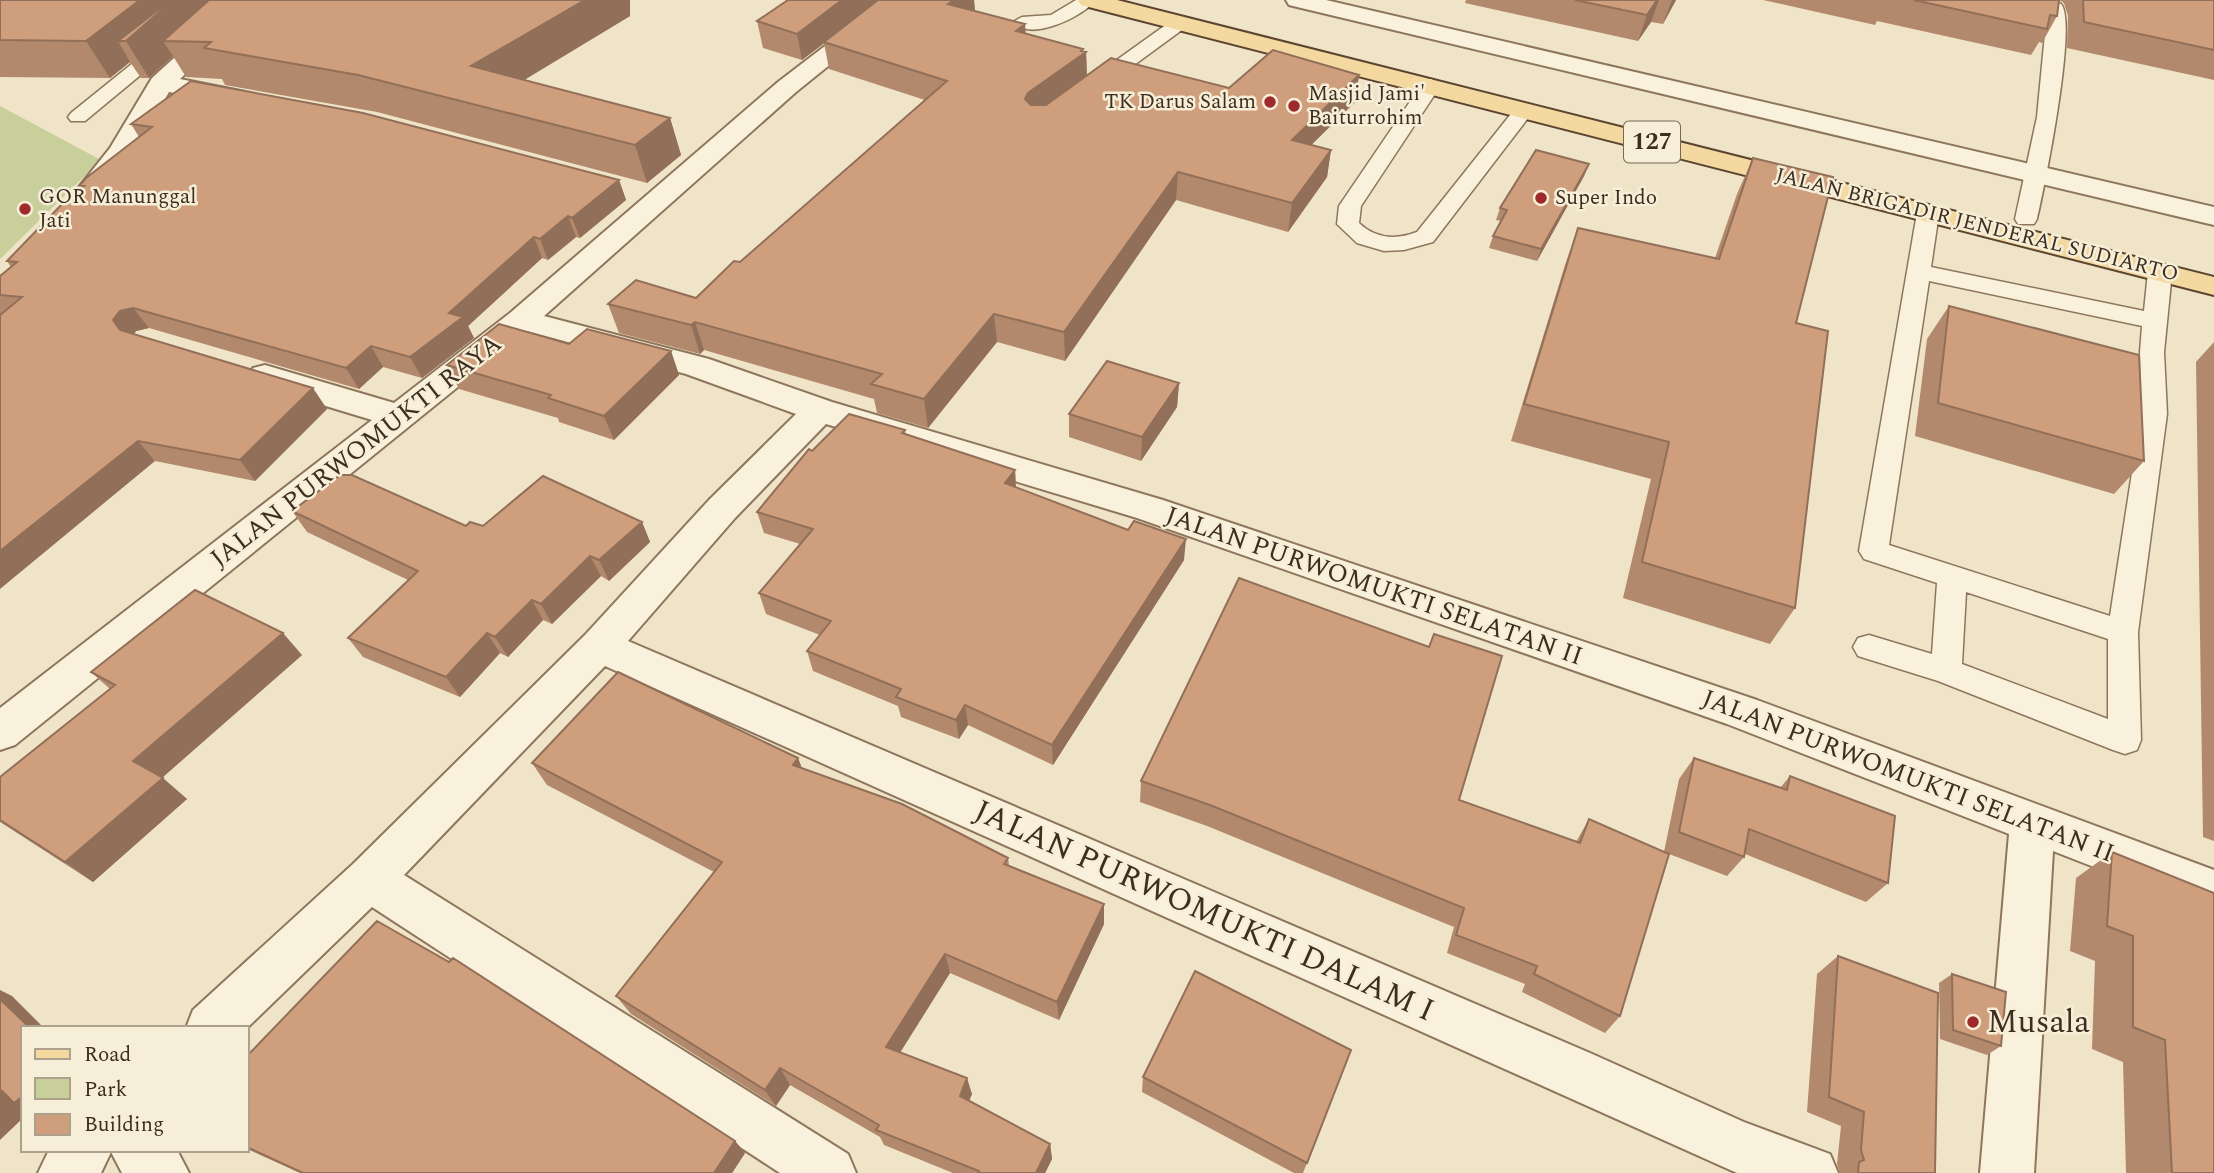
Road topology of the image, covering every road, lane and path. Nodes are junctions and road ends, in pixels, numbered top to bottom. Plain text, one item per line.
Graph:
1 (222, 0) edge
2 (260, 0) edge
3 (899, 0) edge
4 (1088, 0) edge
5 (1162, 0) edge
6 (1297, 0) edge
7 (2044, 0) edge
8 (1334, 4) edge
9 (1022, 22) edge
10 (1180, 23) junction
11 (161, 83) junction
12 (1431, 85) junction
13 (1073, 101) edge
14 (265, 102) edge
15 (1525, 109) junction
16 (78, 117) dead end
17 (2038, 175) junction
18 (72, 210) edge
19 (1928, 213) junction
20 (2214, 216) edge
21 (2026, 219) junction
22 (2214, 267) edge
23 (1919, 272) junction
24 (2160, 272) junction
25 (2214, 286) edge
26 (521, 320) junction
27 (2155, 321) junction
28 (241, 369) edge
29 (820, 410) junction
30 (401, 417) junction
31 (1952, 578) junction
32 (2123, 632) junction
33 (599, 646) junction
34 (1869, 647) dead end
35 (1946, 671) junction
36 (0, 732) edge
37 (2032, 821) junction
38 (369, 879) junction
39 (2214, 892) edge
40 (213, 1026) edge
41 (83, 1152) edge
42 (139, 1152) edge
43 (1733, 1160) edge
44 (65, 1173) edge
45 (162, 1173) edge
46 (829, 1173) edge
47 (1811, 1173) edge
48 (2007, 1173) edge

1 - 16 lane
2 - 11 street
3 - 26 street, JALAN PURWOMUKTI RAYA
4 - 9 lane
4 - 10 main road, JALAN BRIGADIR JENDERAL SUDIARTO / 127
5 - 21 main road, JALAN BRIGADIR JENDERAL SUDIARTO / 127
6 - 8 street
7 - 17 lane
8 - 17 street
10 - 12 main road, JALAN BRIGADIR JENDERAL SUDIARTO / 127
10 - 13 lane
11 - 14 street
11 - 18 street
12 - 15 main road, JALAN BRIGADIR JENDERAL SUDIARTO / 127
12 - 15 lane
15 - 19 main road, JALAN BRIGADIR JENDERAL SUDIARTO / 127
17 - 20 street
17 - 21 lane
19 - 23 lane
19 - 24 main road, JALAN BRIGADIR JENDERAL SUDIARTO / 127
21 - 22 main road, JALAN BRIGADIR JENDERAL SUDIARTO / 127
23 - 27 lane
23 - 31 lane
24 - 25 main road, JALAN BRIGADIR JENDERAL SUDIARTO / 127
24 - 27 lane
26 - 29 street, JALAN PURWOMUKTI SELATAN II
26 - 30 street, JALAN PURWOMUKTI RAYA
27 - 32 lane
28 - 30 street
29 - 33 street
29 - 37 street, JALAN PURWOMUKTI SELATAN II
30 - 36 street, JALAN PURWOMUKTI RAYA
31 - 32 lane
31 - 35 lane
32 - 35 lane
33 - 38 street
33 - 43 street, JALAN PURWOMUKTI DALAM I
34 - 35 lane
37 - 39 street, JALAN PURWOMUKTI SELATAN II
37 - 48 street
38 - 40 street
38 - 46 street
41 - 44 street
42 - 45 street
43 - 47 street, JALAN PURWOMUKTI DALAM I

